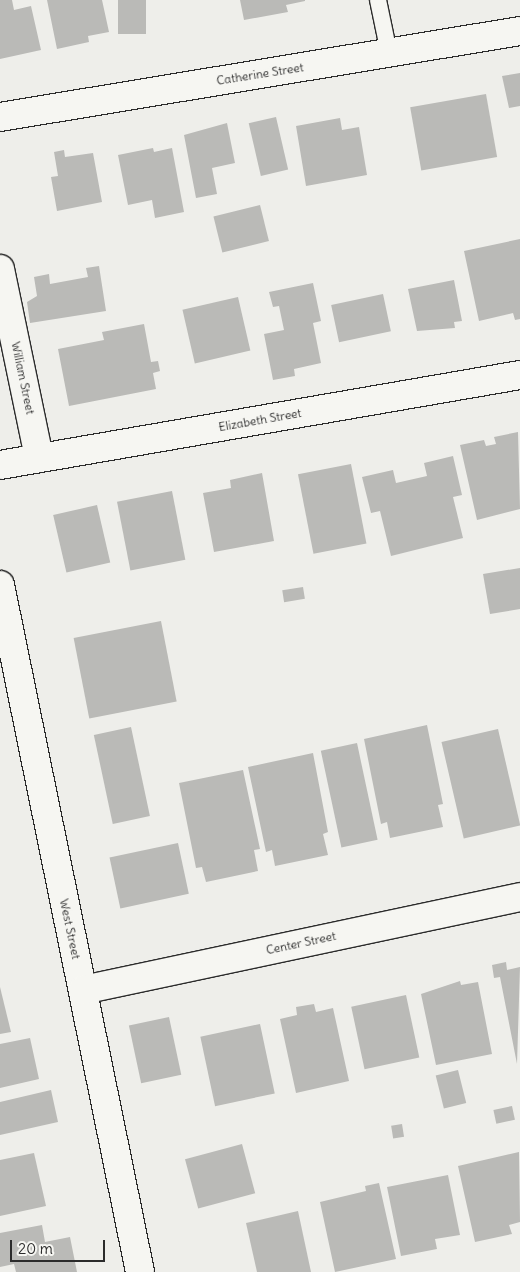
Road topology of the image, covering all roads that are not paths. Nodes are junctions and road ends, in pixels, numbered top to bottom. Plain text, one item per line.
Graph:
1 (378, 0) edge
2 (520, 31) edge
3 (390, 53) junction
4 (0, 117) edge
5 (0, 269) edge
6 (520, 375) edge
7 (39, 458) junction
8 (0, 465) edge
9 (0, 585) edge
10 (520, 897) edge
11 (83, 990) junction
12 (140, 1272) edge

1 - 3 lane
2 - 3 street, Catherine Street
3 - 4 street, Catherine Street
5 - 7 street, William Street
6 - 7 street, Elizabeth Street
7 - 8 street, Elizabeth Street
9 - 11 street, West Street
10 - 11 street, Center Street
11 - 12 street, West Street

